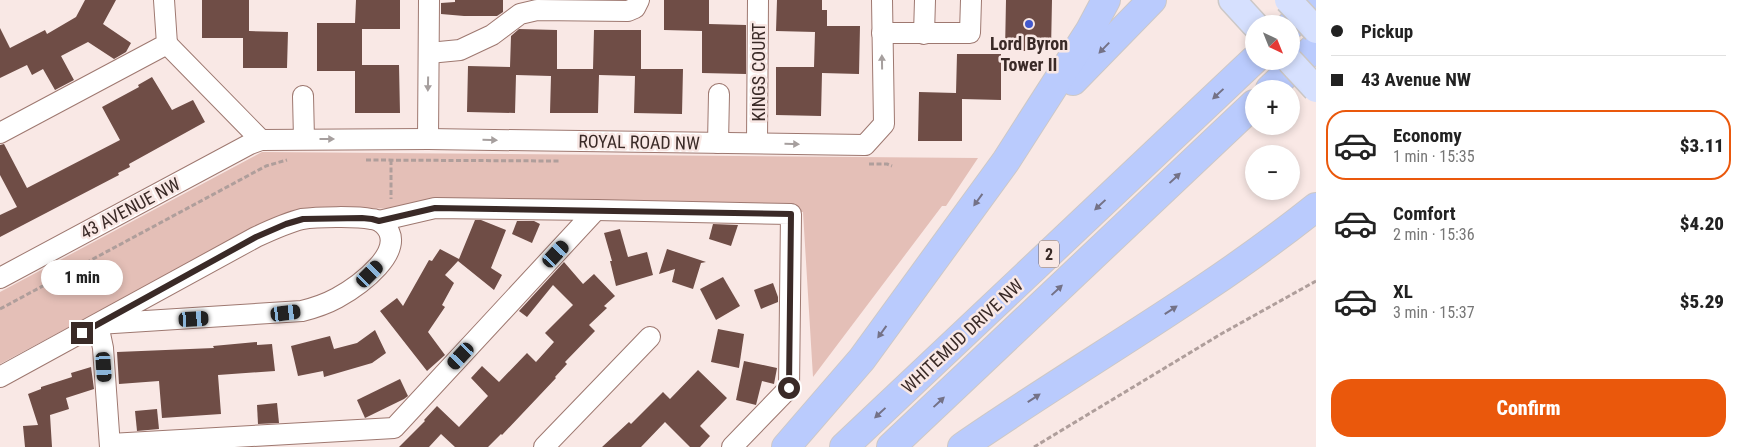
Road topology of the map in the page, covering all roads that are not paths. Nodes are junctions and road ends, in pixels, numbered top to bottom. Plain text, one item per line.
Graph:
1 (164, 0) edge
2 (429, 0) edge
3 (639, 0) edge
4 (758, 0) edge
5 (882, 0) edge
6 (924, 0) edge
7 (971, 0) edge
8 (1106, 0) edge
9 (1152, 0) edge
10 (1232, 0) edge
11 (1288, 0) edge
12 (1316, 1) edge
13 (1246, 15) edge
14 (1300, 16) edge
15 (1316, 30) edge
16 (882, 33) junction
17 (924, 34) junction
18 (167, 44) junction
19 (1316, 46) edge
20 (429, 53) junction
21 (1245, 68) edge
22 (1298, 70) edge
23 (1280, 80) edge
24 (1316, 89) edge
25 (719, 94) dead end
26 (303, 96) dead end
27 (1245, 113) edge
28 (0, 133) edge
29 (304, 139) junction
30 (428, 139) junction
31 (261, 140) junction
32 (718, 142) junction
33 (757, 143) junction
34 (1006, 161) junction
35 (1316, 208) edge
36 (596, 210) junction
37 (379, 221) junction
38 (1316, 233) edge
39 (1230, 272) junction
40 (0, 278) edge
41 (98, 324) junction
42 (650, 336) dead end
43 (0, 377) edge
44 (110, 446) edge
45 (544, 447) edge
46 (732, 447) edge
47 (786, 447) edge
48 (844, 447) edge
49 (891, 447) edge
50 (962, 447) edge

1 - 18 street
2 - 20 street
3 - 20 street
4 - 33 street, KINGS COURT
5 - 16 street, ROYAL ROAD NW
6 - 17 street
7 - 17 street
8 - 34 highway
9 -> 34 highway
10 - 13 main road
11 - 15 main road, bridge
12 - 14 highway
16 - 17 street
33 -> 16 street, ROYAL ROAD NW
18 - 28 street
18 - 31 street
19 - 23 highway
20 -> 30 street
21 -> 48 highway, WHITEMUD DRIVE NW / 2
22 - 24 main road, bridge
25 - 32 street
26 - 29 street
49 -> 27 highway, WHITEMUD DRIVE NW / 2
29 -> 30 street, ROYAL ROAD NW
29 - 31 street, ROYAL ROAD NW
30 -> 32 street, ROYAL ROAD NW
31 - 40 street, 43 AVENUE NW
32 - 33 street, ROYAL ROAD NW
34 -> 47 highway
35 - 39 highway
36 - 37 street
36 - 44 street
36 - 46 street
37 - 41 street
37 - 41 street
38 - 39 highway
50 -> 39 highway
41 - 43 street
41 - 44 street
42 - 45 street

